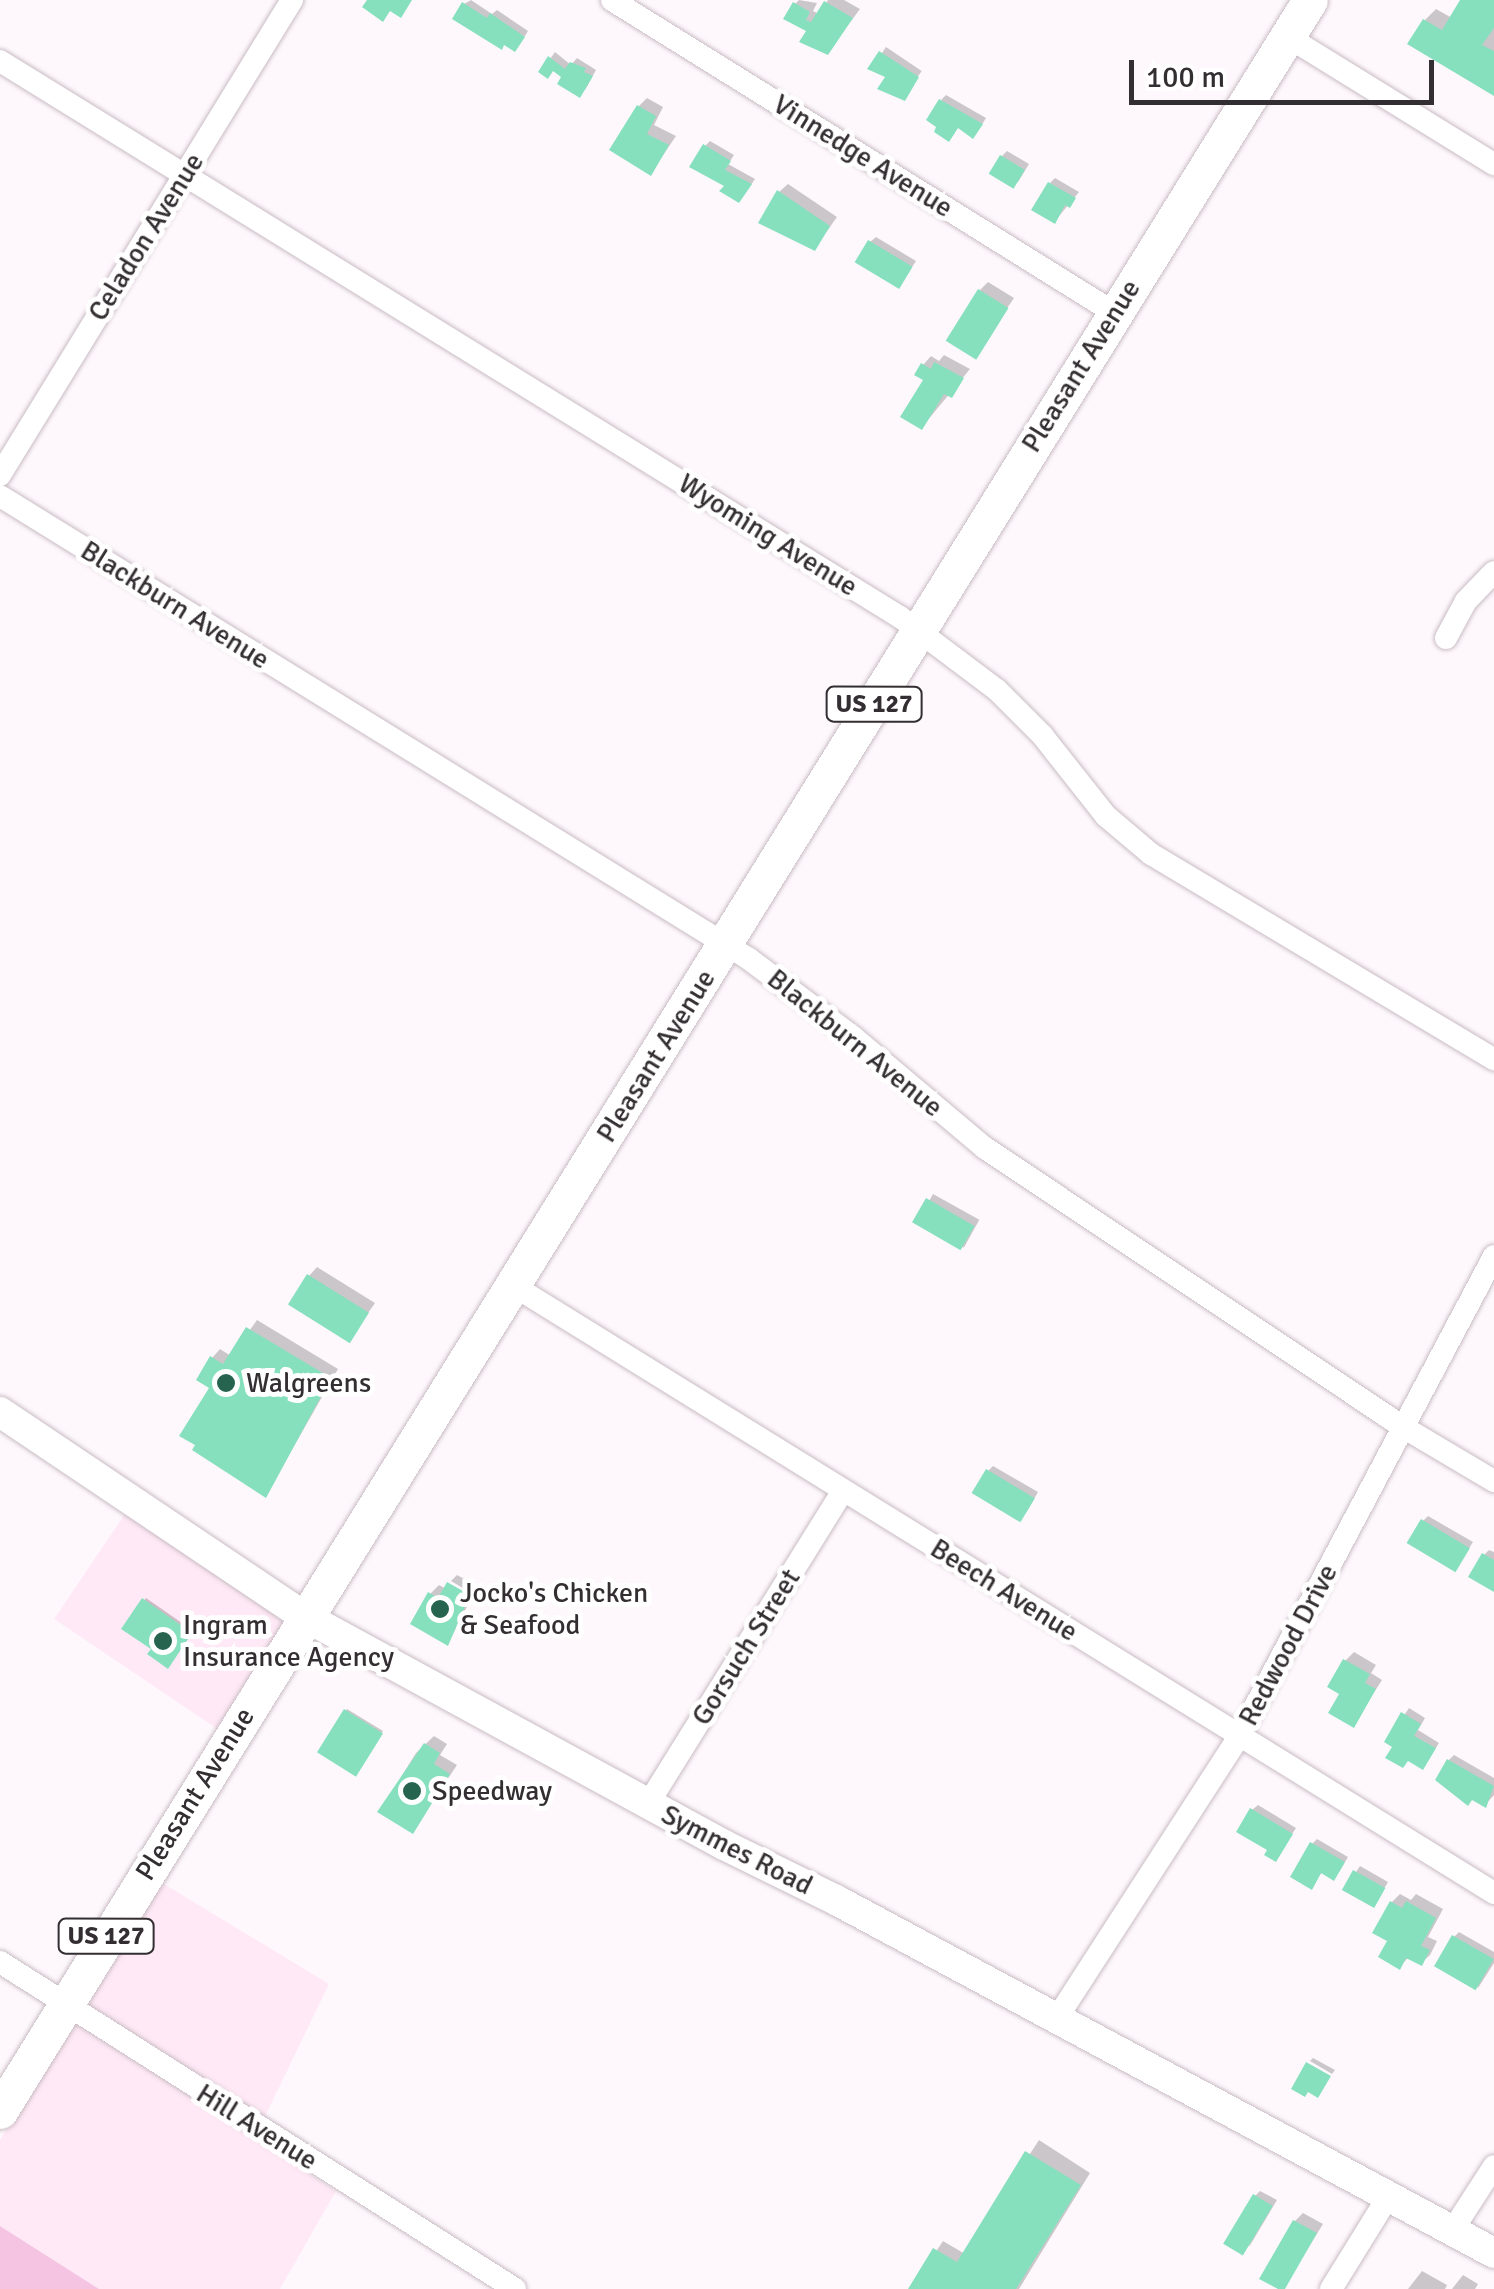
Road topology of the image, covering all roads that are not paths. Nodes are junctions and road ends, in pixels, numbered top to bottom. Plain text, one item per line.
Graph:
1 (292, 0) edge
2 (612, 0) edge
3 (1305, 2) edge
4 (1288, 37) junction
5 (0, 61) edge
6 (1494, 164) edge
7 (184, 174) junction
8 (1114, 312) junction
9 (0, 475) edge
10 (0, 496) edge
11 (1494, 572) edge
12 (920, 630) junction
13 (1446, 638) dead end
14 (724, 946) junction
15 (1494, 1059) edge
16 (1494, 1256) edge
17 (514, 1286) junction
18 (0, 1412) edge
19 (1403, 1427) junction
20 (1494, 1481) edge
21 (843, 1491) junction
22 (304, 1616) junction
23 (1240, 1735) junction
24 (648, 1804) junction
25 (1494, 1893) edge
26 (0, 1962) edge
27 (64, 2002) junction
28 (1057, 2018) junction
29 (0, 2111) edge
30 (1494, 2166) edge
31 (1388, 2197) junction
32 (1452, 2231) junction
33 (1494, 2253) edge
34 (515, 2289) edge
35 (1331, 2289) edge

1 - 7 street, Celadon Avenue
2 - 8 street, Vinnedge Avenue
3 - 4 main road, Pleasant Avenue / US 127
4 - 6 street
4 - 8 main road, Pleasant Avenue / US 127
5 - 7 street, Wyoming Avenue
7 - 9 street, Celadon Avenue
7 - 12 street, Wyoming Avenue
8 - 12 main road, Pleasant Avenue / US 127
10 - 14 street, Blackburn Avenue
11 - 13 street
12 - 14 main road, Pleasant Avenue / US 127
12 - 15 street, Wyoming Avenue
14 - 17 main road, Pleasant Avenue / US 127
14 - 19 street, Blackburn Avenue
16 - 19 street, Redwood Drive
17 - 21 street, Beech Avenue
17 - 22 main road, Pleasant Avenue / US 127
18 - 22 street, Symmes Road
19 - 20 street, Blackburn Avenue
19 - 23 street, Redwood Drive
21 - 23 street, Beech Avenue
21 - 24 street, Gorsuch Street
22 - 24 street, Symmes Road
22 - 27 main road, Pleasant Avenue / US 127
23 - 25 street, Beech Avenue
23 - 28 street, Redwood Drive
24 - 28 street, Symmes Road
26 - 27 street, Hill Avenue
27 - 29 main road, Pleasant Avenue / US 127
27 - 34 street, Hill Avenue
28 - 31 street, Symmes Road
30 - 32 street
31 - 32 street, Symmes Road
31 - 35 street
32 - 33 street, Symmes Road

